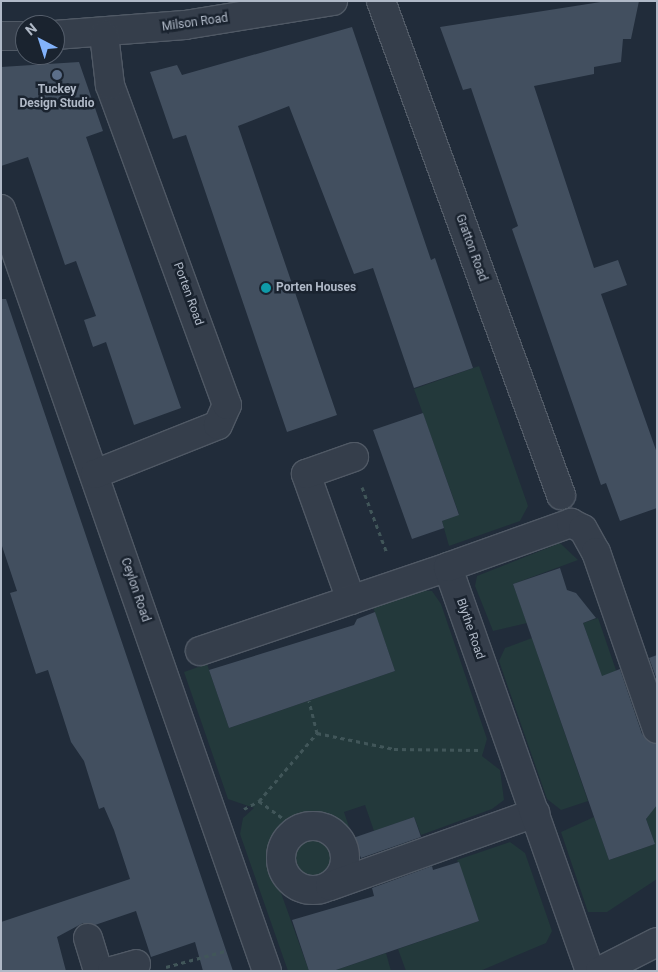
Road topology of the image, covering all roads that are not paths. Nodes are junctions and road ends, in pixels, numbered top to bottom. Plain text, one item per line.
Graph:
1 (333, 1) edge
2 (382, 1) edge
3 (104, 35) junction
4 (1, 36) edge
5 (15, 36) edge
6 (65, 36) edge
7 (1, 210) edge
8 (353, 458) road end
9 (95, 474) junction
10 (561, 495) dead end
11 (448, 567) junction
12 (351, 600) junction
13 (200, 651) dead end
14 (657, 729) edge
15 (535, 813) junction
16 (330, 886) junction
17 (88, 938) dead end
18 (644, 955) edge
19 (98, 971) edge
20 (267, 971) edge
21 (590, 971) edge
22 (600, 971) edge

1 - 3 street, Milson Road
2 - 10 street, Gratton Road
3 - 6 street, Milson Road
3 - 9 street, Porten Road
4 - 5 street
7 - 9 street, Ceylon Road
8 - 12 street
9 - 20 street, Ceylon Road
11 - 12 street
11 - 14 street
11 - 15 street, Blythe Road
12 - 13 street
15 - 16 street
15 - 21 street, Blythe Road
16 - 16 street
17 - 19 street
18 - 22 street

